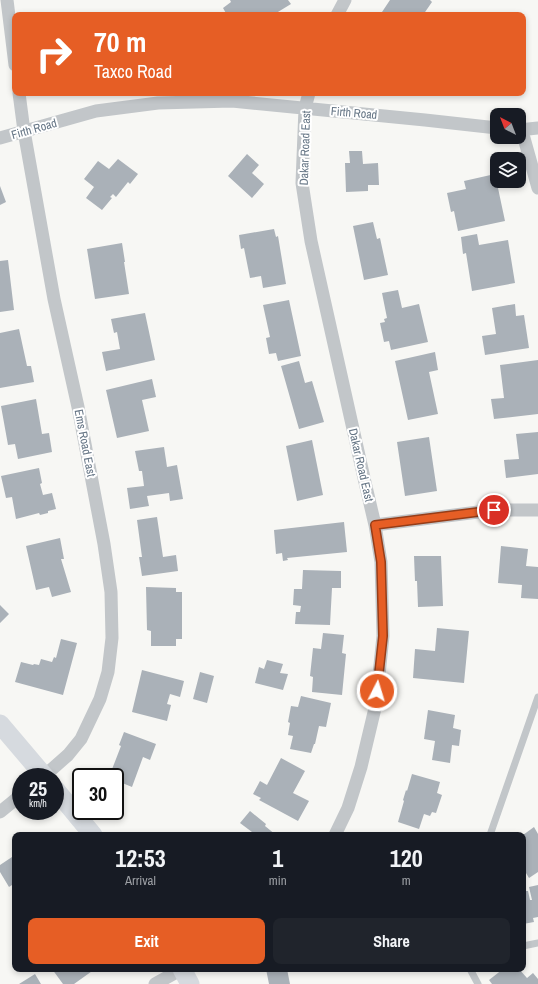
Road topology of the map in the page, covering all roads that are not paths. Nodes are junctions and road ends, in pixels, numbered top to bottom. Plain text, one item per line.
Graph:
1 (6, 0) edge
2 (345, 0) edge
3 (339, 12) edge
4 (12, 43) edge
5 (19, 96) edge
6 (308, 96) edge
7 (305, 108) junction
8 (490, 127) edge
9 (538, 128) edge
10 (526, 130) edge
11 (24, 131) junction
12 (0, 138) edge
13 (525, 144) edge
14 (538, 188) edge
15 (538, 510) edge
16 (375, 525) junction
17 (538, 697) edge
18 (0, 724) edge
19 (37, 768) edge
20 (57, 768) edge
21 (64, 800) edge
22 (12, 802) edge
23 (0, 812) edge
24 (90, 832) edge
25 (336, 832) edge
26 (491, 832) edge
27 (538, 943) edge
28 (526, 945) edge
29 (177, 972) edge
30 (184, 972) edge
31 (472, 972) edge
32 (155, 984) edge
33 (190, 984) edge
34 (478, 984) edge

1 - 4 street
2 - 3 street
5 - 11 street, Ems Road East
6 - 7 street, Dakar Road East
7 - 8 street, Firth Road
7 - 11 street, Firth Road
7 - 16 street, Dakar Road East
9 - 10 street
11 - 12 street, Firth Road
11 - 20 street, Ems Road East
13 - 14 street
15 - 16 street
16 - 25 street, Dakar Road East
17 - 26 lane
18 - 19 street
21 - 24 street
22 - 23 street
27 - 28 lane
29 - 32 street
30 - 33 street
31 - 34 lane

